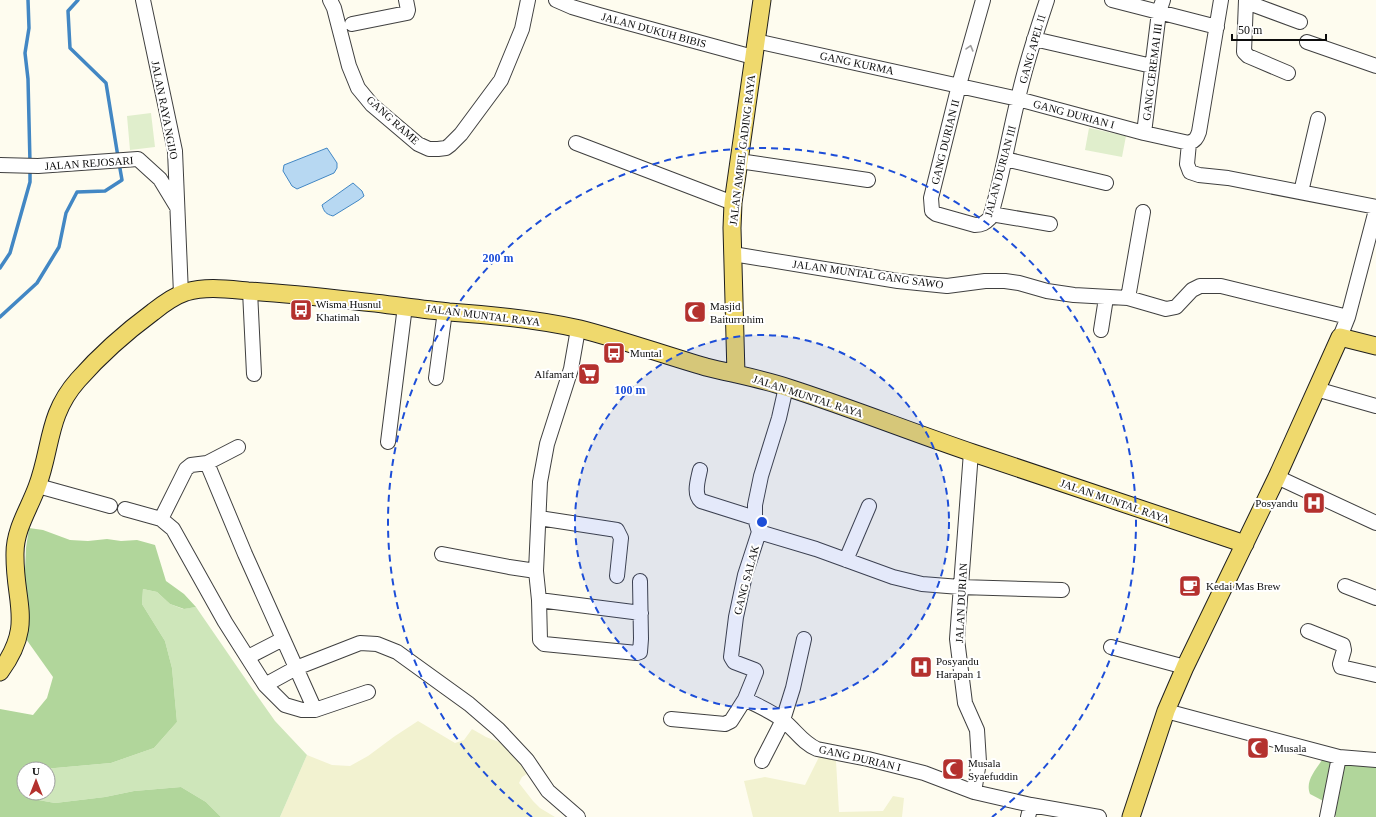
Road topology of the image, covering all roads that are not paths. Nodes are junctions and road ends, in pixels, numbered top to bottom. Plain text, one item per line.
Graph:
1 (143, 0) edge
2 (330, 0) edge
3 (406, 0) edge
4 (528, 0) edge
5 (556, 0) edge
6 (762, 0) edge
7 (983, 0) edge
8 (1046, 0) edge
9 (1112, 0) edge
10 (1221, 0) edge
11 (1246, 1) edge
12 (1161, 6) edge
13 (1300, 22) dead end
14 (352, 24) dead end
15 (1217, 27) junction
16 (1034, 39) junction
17 (1307, 42) dead end
18 (755, 49) junction
19 (1152, 66) junction
20 (1376, 66) edge
21 (1288, 73) dead end
22 (959, 85) junction
23 (1018, 99) junction
24 (1318, 119) dead end
25 (1144, 133) junction
26 (1189, 142) junction
27 (576, 143) dead end
28 (1005, 159) junction
29 (739, 160) junction
30 (0, 165) edge
31 (868, 180) dead end
32 (1106, 183) dead end
33 (1301, 192) junction
34 (931, 198) joint
35 (733, 202) junction
36 (178, 209) junction
37 (1376, 211) edge
38 (1143, 212) dead end
39 (991, 214) junction
40 (1050, 224) dead end
41 (733, 254) junction
42 (250, 291) junction
43 (181, 294) junction
44 (1106, 298) junction
45 (1128, 298) junction
46 (405, 306) junction
47 (446, 311) junction
48 (1348, 317) junction
49 (578, 329) junction
50 (1101, 330) dead end
51 (1340, 337) junction
52 (1376, 346) edge
53 (254, 374) dead end
54 (736, 374) junction
55 (436, 378) dead end
56 (786, 387) junction
57 (1316, 389) junction
58 (1376, 406) edge
59 (388, 442) dead end
60 (238, 447) dead end
61 (971, 452) junction
62 (207, 463) junction
63 (700, 470) dead end
64 (1277, 476) junction
65 (38, 486) junction
66 (110, 506) dead end
67 (869, 506) dead end
68 (125, 509) dead end
69 (539, 518) junction
70 (755, 518) junction
71 (161, 519) junction
72 (1376, 523) edge
73 (759, 532) junction
74 (1245, 544) junction
75 (442, 554) dead end
76 (846, 560) junction
77 (536, 571) junction
78 (617, 576) dead end
79 (640, 581) dead end
80 (1345, 586) dead end
81 (960, 587) junction
82 (1062, 590) dead end
83 (1376, 598) edge
84 (539, 600) junction
85 (641, 613) junction
86 (1308, 631) dead end
87 (283, 639) junction
88 (804, 639) dead end
89 (1111, 647) dead end
90 (248, 657) junction
91 (1185, 667) junction
92 (296, 668) junction
93 (0, 672) edge
94 (1376, 675) edge
95 (265, 685) junction
96 (368, 692) dead end
97 (745, 699) junction
98 (316, 710) junction
99 (1166, 711) junction
100 (671, 720) dead end
101 (783, 720) junction
102 (1338, 757) junction
103 (1376, 760) edge
104 (762, 761) dead end
105 (974, 792) junction
106 (1030, 811) edge
107 (578, 817) edge
108 (1099, 817) edge
109 (1131, 817) edge
110 (1327, 817) edge

1 - 36 street, JALAN RAYA NGIJO
2 - 4 street, GANG RAME
3 - 14 street
5 - 18 street, JALAN DUKUH BIBIS
6 - 18 main road, JALAN AMPEL GADING RAYA
22 -> 7 street, GANG DURIAN II
8 - 16 street, GANG APEL II
9 - 12 street
10 - 15 street
11 - 13 street
11 - 21 street
12 - 15 street
12 - 19 street, GANG CEREMAI III
15 - 26 street
16 - 19 street
16 - 23 street, GANG APEL II
17 - 20 street
18 - 22 street, GANG KURMA
18 - 29 main road, JALAN AMPEL GADING RAYA
19 - 25 street, GANG CEREMAI III
22 - 23 street, GANG DURIAN I
22 - 34 street, GANG DURIAN II
23 - 25 street, GANG DURIAN I
23 - 28 street, JALAN DURIAN III
24 - 33 street
25 - 26 street, GANG DURIAN I
26 - 33 street
27 - 35 street
28 - 32 street
28 - 39 street, JALAN DURIAN III
29 - 31 street
29 - 35 main road, JALAN AMPEL GADING RAYA
30 - 36 street, JALAN REJOSARI
33 - 37 street
34 - 39 street, JALAN DURIAN III
35 - 41 main road, JALAN AMPEL GADING RAYA
36 - 43 street, JALAN RAYA NGIJO
37 - 48 street
38 - 45 street
39 - 40 street
41 - 44 street, JALAN MUNTAL GANG SAWO
41 - 54 main road, JALAN AMPEL GADING RAYA
42 - 43 main road, JALAN MUNTAL RAYA
42 - 46 main road, JALAN MUNTAL RAYA
42 - 53 street
43 - 65 main road, JALAN MUNTAL RAYA
44 - 45 street, JALAN MUNTAL GANG SAWO
44 - 50 street
45 - 48 street, JALAN MUNTAL GANG SAWO
46 - 47 main road, JALAN MUNTAL RAYA
46 - 59 street
47 - 49 main road, JALAN MUNTAL RAYA
47 - 55 street
48 - 51 street
49 - 54 main road, JALAN MUNTAL RAYA
49 - 69 street
51 - 52 main road
51 - 57 main road
54 - 56 main road, JALAN MUNTAL RAYA
56 - 61 main road, JALAN MUNTAL RAYA
56 - 70 street, GANG SALAK
57 - 58 street
57 - 64 main road
60 - 62 street
61 - 74 main road, JALAN MUNTAL RAYA
61 - 81 street, JALAN DURIAN
62 - 71 street
62 - 87 street
63 - 70 street
64 - 72 street
64 - 74 main road
65 - 66 street
65 - 93 main road, JALAN MUNTAL RAYA
67 - 76 street
68 - 71 street
69 - 77 street
69 - 78 street
70 - 73 street, GANG SALAK
71 - 90 street
73 - 76 street
73 - 97 street, GANG SALAK
74 - 91 main road
75 - 77 street
76 - 81 street
77 - 84 street
79 - 85 street
80 - 83 street
81 - 82 street
81 - 105 street, JALAN DURIAN
84 - 85 street
84 - 85 street
86 - 94 street
87 - 90 street
87 - 92 street
88 - 101 street
89 - 91 street
90 - 95 street
91 - 99 main road
92 - 95 street
92 - 98 street
92 - 107 street
95 - 98 street
96 - 98 street
97 - 100 street
97 - 101 street, GANG DURIAN I
99 - 102 street
99 - 109 main road
101 - 104 street
101 - 105 street, GANG DURIAN I
102 - 103 street
102 - 110 street
105 - 106 street
106 - 108 street

